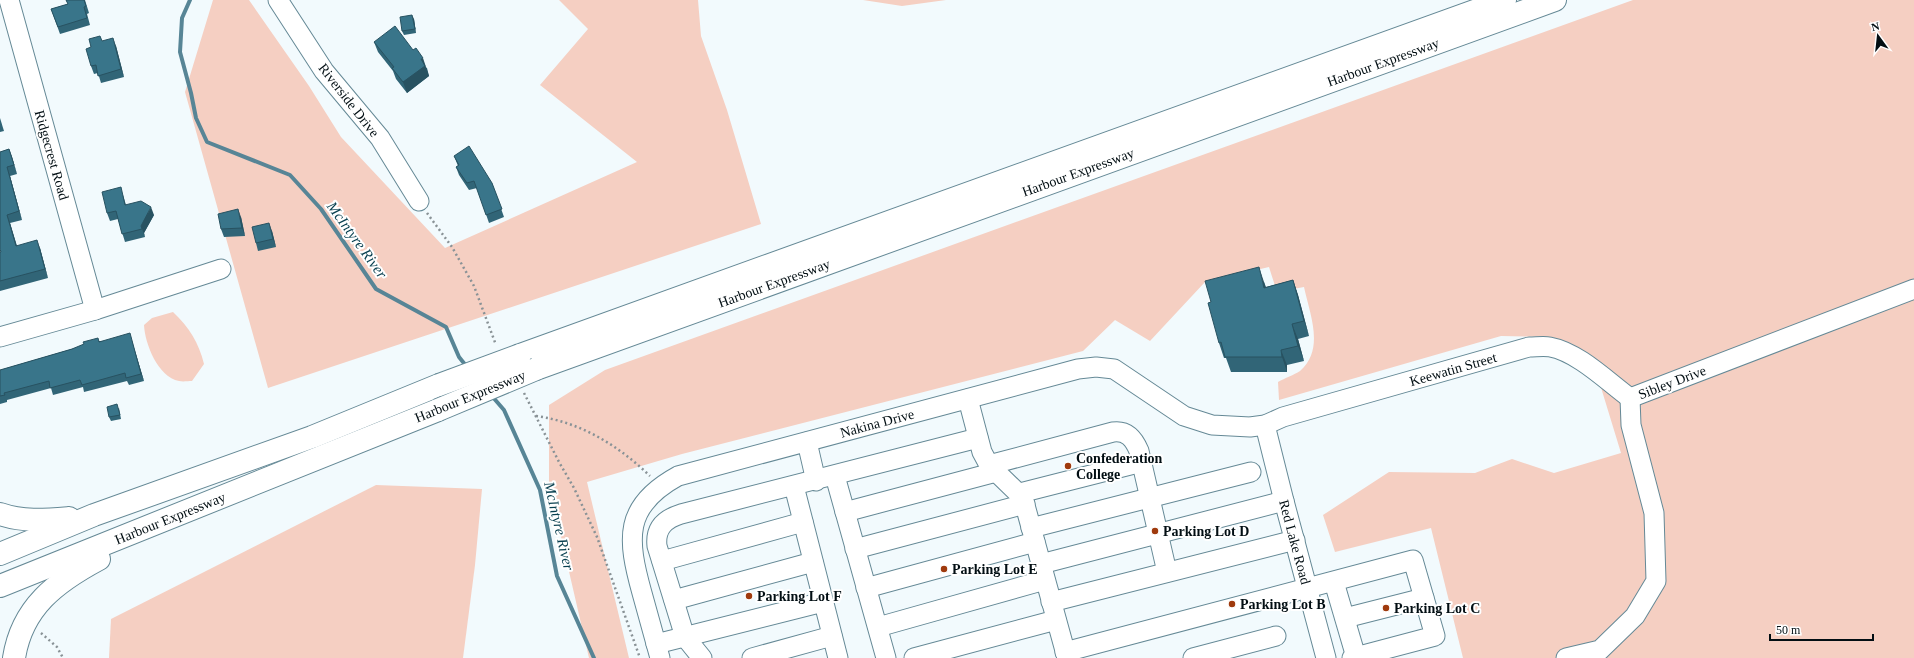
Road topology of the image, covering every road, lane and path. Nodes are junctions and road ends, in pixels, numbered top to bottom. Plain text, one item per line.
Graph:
1 (9, 0) edge
2 (278, 0) edge
3 (1505, 0) edge
4 (1555, 0) edge
5 (419, 201) joint
6 (221, 269) dead end
7 (1914, 289) edge
8 (95, 310) junction
9 (0, 337) edge
10 (497, 346) dead end
11 (523, 392) dead end
12 (1630, 398) junction
13 (968, 399) junction
14 (536, 416) junction
15 (1265, 425) junction
16 (978, 438) junction
17 (807, 442) junction
18 (1142, 462) junction
19 (992, 468) junction
20 (1251, 472) dead end
21 (835, 476) junction
22 (816, 481) junction
23 (660, 486) junction
24 (794, 486) junction
25 (1149, 498) junction
26 (217, 499) junction
27 (1022, 499) junction
28 (1284, 501) junction
29 (845, 512) junction
30 (0, 514) edge
31 (94, 515) junction
32 (803, 522) junction
33 (1158, 533) junction
34 (1033, 535) junction
35 (1294, 540) junction
36 (855, 549) junction
37 (0, 554) edge
38 (662, 561) junction
39 (814, 562) junction
40 (1043, 572) junction
41 (1168, 572) junction
42 (1334, 582) junction
43 (0, 586) edge
44 (866, 588) junction
45 (1308, 589) junction
46 (1424, 598) junction
47 (674, 600) junction
48 (823, 602) junction
49 (1054, 611) junction
50 (1345, 618) junction
51 (878, 627) junction
52 (41, 633) dead end
53 (832, 636) junction
54 (1276, 636) dead end
55 (685, 637) junction
56 (658, 651) edge
57 (1066, 655) edge
58 (1354, 657) edge
59 (14, 658) edge
60 (63, 658) edge
61 (640, 658) edge
62 (702, 658) edge
63 (752, 658) edge
64 (838, 658) edge
65 (886, 658) edge
66 (914, 658) edge
67 (1193, 658) edge
68 (1326, 658) edge
69 (1566, 658) edge

1 - 8 street, Ridgecrest Road
2 - 5 street, Riverside Drive
3 - 31 main road, Harbour Expressway, bridge
4 - 26 main road, Harbour Expressway, bridge
5 - 10 path
6 - 8 street
7 - 12 street, Sibley Drive
8 - 9 street
11 - 14 path
12 - 15 street, Keewatin Street
12 - 69 street, Sibley Drive
13 - 15 street, Nakina Drive
13 - 16 street
13 - 17 street, Nakina Drive
14 - 23 path
14 - 61 path
15 - 28 street, Red Lake Road
16 - 19 street
16 - 21 street
17 - 22 street
17 - 23 street, Nakina Drive
18 - 19 street
18 - 25 street
18 - 27 street
19 - 27 street
19 - 29 street
20 - 25 street
21 - 22 street
21 - 29 street
22 - 24 street
23 - 56 street, Nakina Drive
24 - 32 street
24 - 38 street
25 - 33 street
25 - 34 street
26 - 43 main road, Harbour Expressway
26 - 59 main road
27 - 34 street
27 - 36 street
28 - 33 street
28 - 35 street, Red Lake Road
29 - 36 street
30 - 31 main road
31 - 37 main road, Harbour Expressway
32 - 38 street
32 - 39 street
33 - 40 street
33 - 41 street
34 - 40 street
34 - 44 street
35 - 41 street
35 - 45 street, Red Lake Road
36 - 44 street
38 - 47 street
39 - 47 street
39 - 48 street
40 - 49 street
40 - 51 street
41 - 49 street
42 - 45 street
42 - 46 street
42 - 50 street
44 - 51 street
45 - 57 street
45 - 68 street, Red Lake Road
46 - 50 street
46 - 58 street
47 - 55 street
48 - 53 street
48 - 55 street
49 - 57 street
49 - 66 street
50 - 58 street
51 - 65 street
52 - 60 path
53 - 63 street
53 - 64 street
54 - 67 street
55 - 56 street
55 - 62 street

